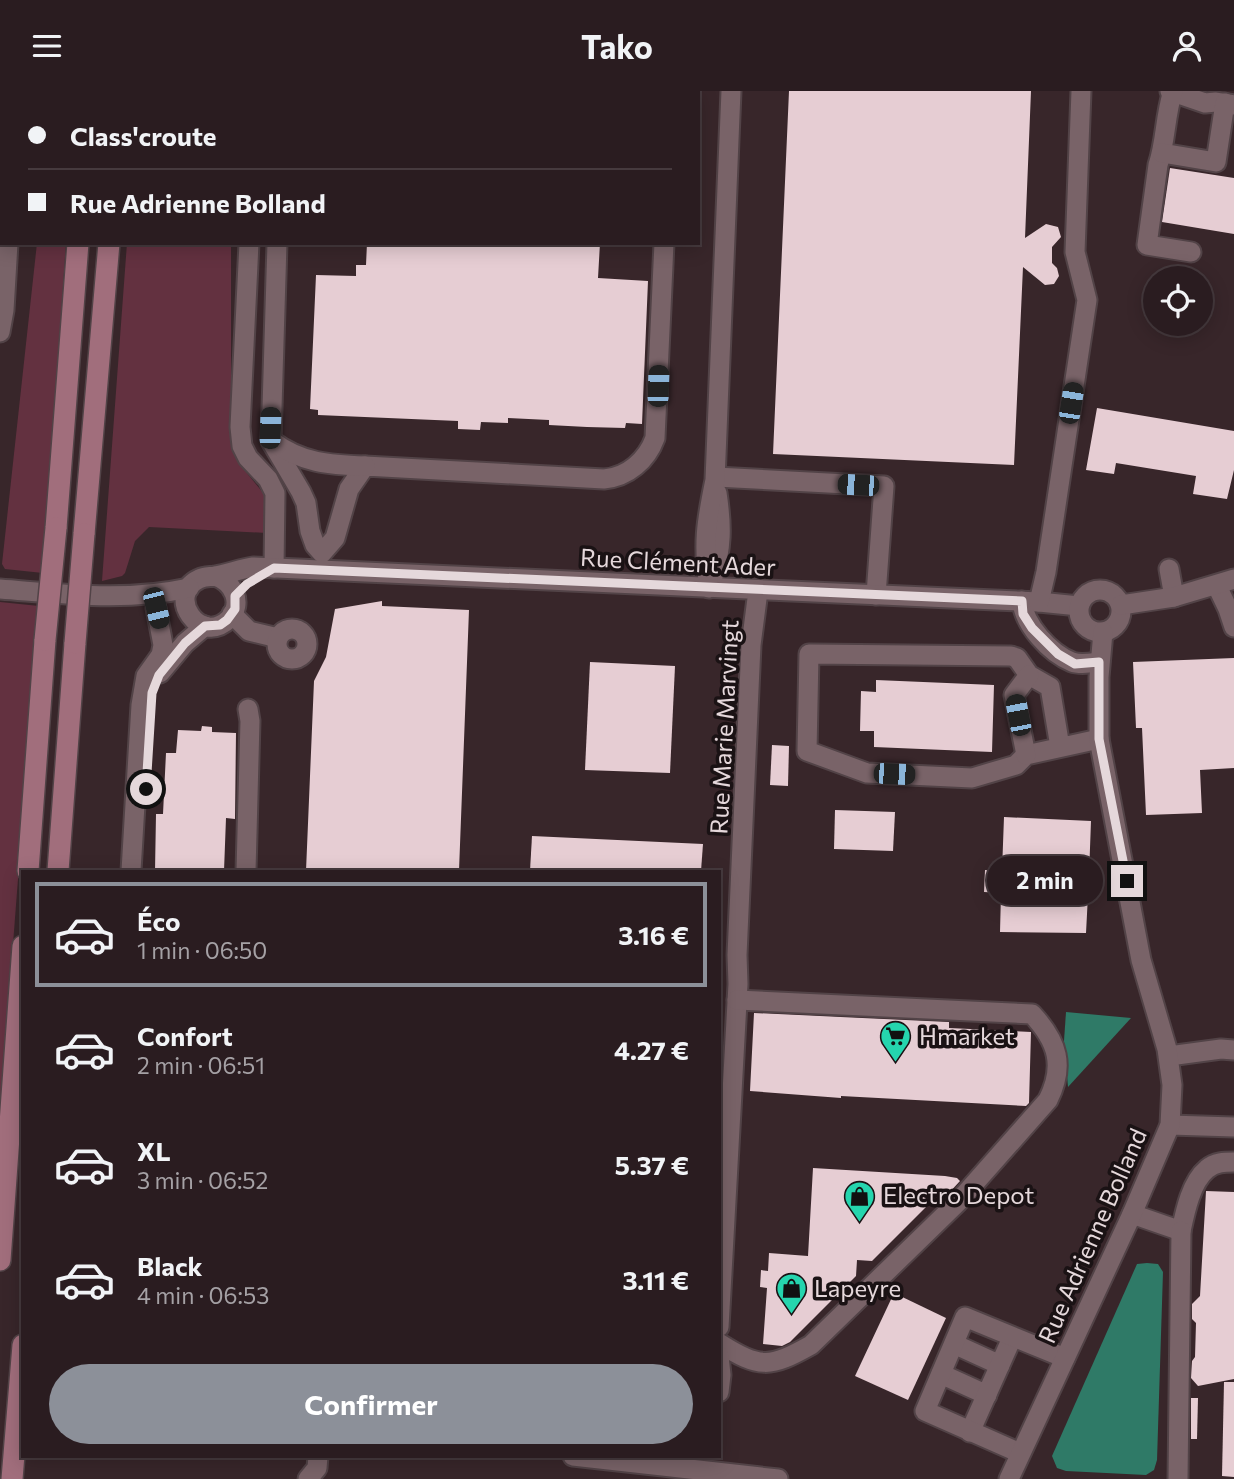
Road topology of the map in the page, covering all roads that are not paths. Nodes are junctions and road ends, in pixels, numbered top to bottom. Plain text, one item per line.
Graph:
1 (731, 91) edge
2 (1081, 91) edge
3 (1176, 91) edge
4 (1224, 101) edge
5 (1162, 153) junction
6 (8, 245) edge
7 (78, 245) edge
8 (109, 245) edge
9 (249, 245) edge
10 (277, 245) edge
11 (664, 245) edge
12 (1191, 252) dead end
13 (0, 332) edge
14 (271, 441) junction
15 (365, 467) junction
16 (716, 479) junction
17 (322, 562) junction
18 (274, 568) junction
19 (1169, 569) dead end
20 (215, 576) junction
21 (1225, 583) edge
22 (189, 588) junction
23 (709, 588) junction
24 (0, 589) edge
25 (758, 591) junction
26 (876, 595) junction
27 (119, 597) junction
28 (1174, 597) junction
29 (1030, 601) junction
30 (234, 605) junction
31 (1121, 605) junction
32 (1079, 606) junction
33 (156, 608) junction
34 (197, 621) junction
35 (1234, 627) edge
36 (1103, 632) junction
37 (278, 638) dead end
38 (1099, 662) junction
39 (1029, 675) junction
40 (147, 706) junction
41 (248, 709) dead end
42 (1099, 739) junction
43 (1060, 747) junction
44 (1026, 755) junction
45 (28, 870) edge
46 (58, 870) edge
47 (131, 870) edge
48 (140, 870) edge
49 (246, 870) edge
50 (728, 954) edge
51 (21, 973) edge
52 (731, 992) edge
53 (1234, 1050) edge
54 (1169, 1056) junction
55 (1170, 1125) junction
56 (1234, 1127) edge
57 (724, 1143) edge
58 (1234, 1162) edge
59 (1132, 1214) junction
60 (1181, 1231) junction
61 (721, 1253) edge
62 (0, 1260) edge
63 (1012, 1338) junction
64 (954, 1343) junction
65 (735, 1352) edge
66 (1065, 1358) junction
67 (1000, 1365) junction
68 (21, 1369) edge
69 (721, 1374) edge
70 (941, 1374) junction
71 (987, 1395) junction
72 (970, 1432) junction
73 (1020, 1453) junction
74 (318, 1458) edge
75 (607, 1458) edge
76 (710, 1464) edge
77 (12, 1479) edge
78 (308, 1479) edge
79 (778, 1479) edge
80 (1009, 1479) edge
81 (1178, 1479) edge

1 - 16 street
2 - 29 street
3 - 4 street
3 - 5 street
4 - 5 street
5 - 12 street
6 - 13 street
7 - 45 main road, bridge
8 - 46 main road, bridge
9 - 18 street
10 - 14 street
11 - 15 street
14 - 15 street
14 - 17 street
15 - 17 street
16 - 23 street
16 - 26 street
17 - 18 street, Rue Clément Ader
17 - 23 street, Rue Clément Ader
18 - 20 street, Rue Clément Ader
18 - 30 street
19 - 28 street
20 - 22 street, Rue Clément Ader
20 - 30 street
21 - 28 street
21 - 35 street
22 - 27 street, Rue Clément Ader
22 - 34 street
23 - 25 street, Rue Clément Ader
24 - 27 street, Rue Clément Ader
25 - 26 street, Rue Clément Ader
25 - 50 street, Rue Marie Marvingt
26 - 29 street, Rue Clément Ader
27 - 33 street, Rue Clément Ader
28 - 31 street
29 - 32 street, Rue Clément Ader
29 - 38 street
30 - 34 street
30 - 37 street
31 - 32 street
31 - 36 street
32 - 36 street
33 - 34 street, Rue Clément Ader
33 - 40 street
34 - 40 street
36 - 38 street, Rue Adrienne Bolland
38 - 42 street, Rue Adrienne Bolland
39 - 43 street
39 - 44 street
39 - 44 street
40 - 47 street
40 - 48 street
41 - 49 street
42 - 43 street
42 - 54 street, Rue Adrienne Bolland
43 - 44 street
50 - 52 street, Rue Marie Marvingt
51 - 62 main road
52 - 57 street, Rue Marie Marvingt
52 - 65 street
53 - 54 street
54 - 55 street, Rue Adrienne Bolland
55 - 56 street
55 - 59 street, Rue Adrienne Bolland
57 - 61 street, Rue Marie Marvingt
58 - 60 street
59 - 60 street
59 - 66 street, Rue Adrienne Bolland
60 - 81 street
63 - 64 street
63 - 66 street
63 - 67 street
64 - 67 street
64 - 70 street
65 - 69 street
66 - 73 street, Rue Adrienne Bolland
67 - 71 street
68 - 77 main road
70 - 71 street
70 - 72 street
71 - 72 street
72 - 73 street
73 - 80 street, Rue Adrienne Bolland
74 - 78 street
75 - 76 street
76 - 79 street

